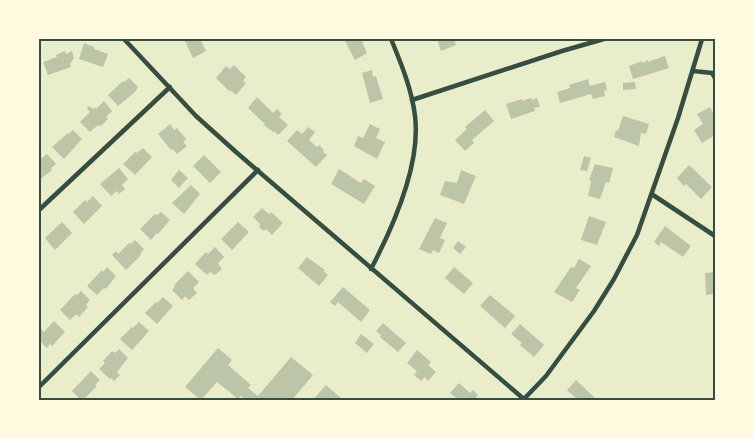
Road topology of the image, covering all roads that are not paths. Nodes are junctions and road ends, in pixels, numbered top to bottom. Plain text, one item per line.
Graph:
1 (124, 39) edge
2 (391, 39) edge
3 (604, 39) edge
4 (701, 41) edge
5 (693, 71) junction
6 (715, 78) edge
7 (170, 87) junction
8 (412, 100) junction
9 (258, 170) junction
10 (653, 195) junction
11 (39, 210) edge
12 (715, 236) edge
13 (371, 269) junction
14 (39, 387) edge
15 (524, 400) edge

1 - 7 street
2 - 8 street
3 - 8 street
4 - 5 street
5 - 6 street
5 - 10 street
7 - 9 street
7 - 11 street
8 - 13 street
9 - 13 street
9 - 14 street
10 - 12 street
10 - 15 street
13 - 15 street

